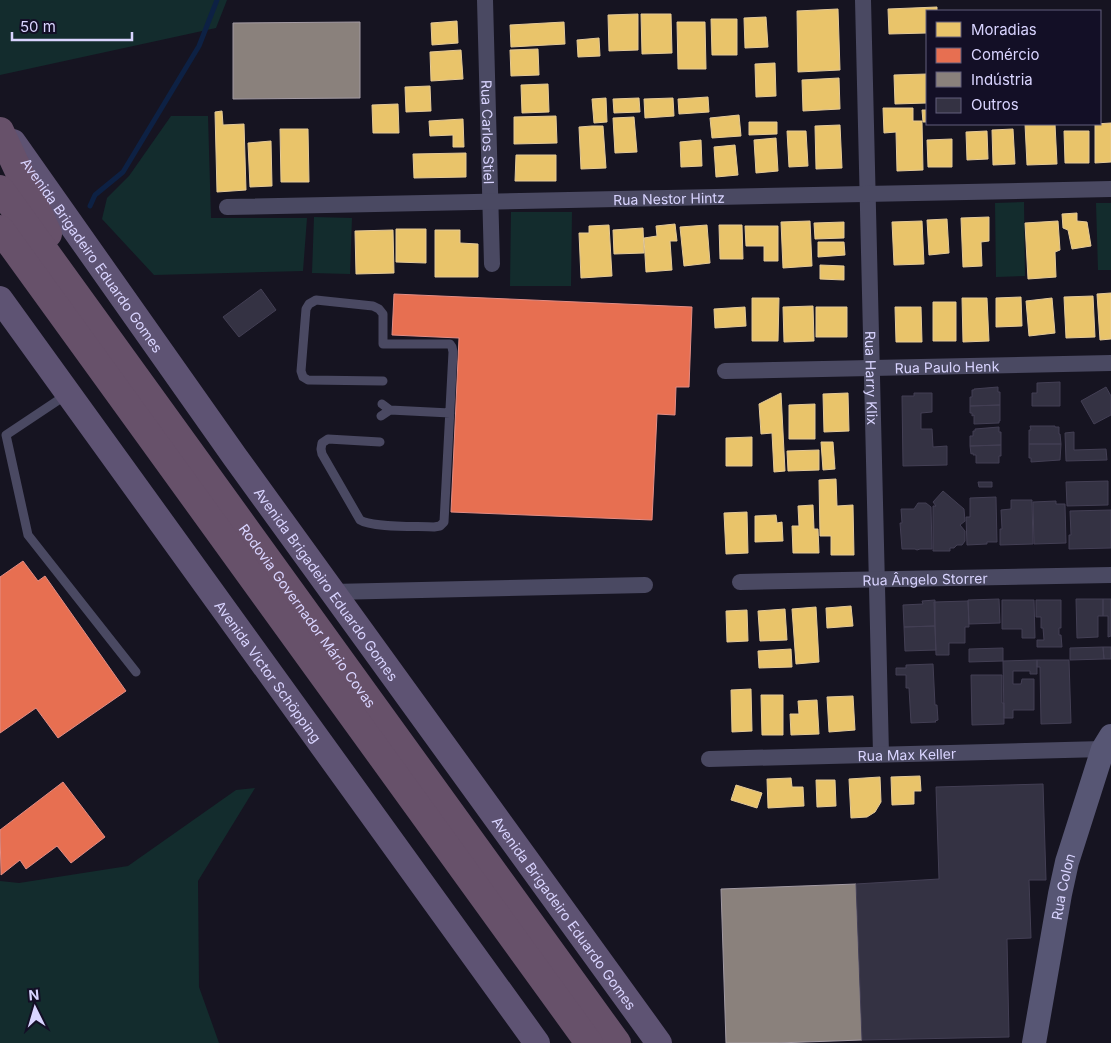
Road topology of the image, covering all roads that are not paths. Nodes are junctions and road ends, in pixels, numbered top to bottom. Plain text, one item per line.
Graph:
1 (485, 0) edge
2 (863, 0) edge
3 (0, 123) edge
4 (0, 131) edge
5 (0, 189) edge
6 (1111, 189) edge
7 (867, 194) junction
8 (490, 201) junction
9 (227, 206) dead end
10 (0, 229) edge
11 (0, 253) edge
12 (492, 264) dead end
13 (76, 295) junction
14 (48, 297) junction
15 (0, 299) edge
16 (1111, 363) edge
17 (872, 368) junction
18 (724, 371) dead end
19 (383, 381) dead end
20 (68, 394) junction
21 (382, 404) dead end
22 (390, 410) junction
23 (450, 413) junction
24 (381, 416) dead end
25 (380, 442) dead end
26 (1111, 575) edge
27 (877, 580) junction
28 (740, 582) dead end
29 (645, 585) dead end
30 (332, 592) junction
31 (136, 672) dead end
32 (1108, 746) edge
33 (881, 754) junction
34 (709, 759) dead end
35 (537, 1043) edge
36 (589, 1043) edge
37 (617, 1043) edge
38 (660, 1043) edge
39 (1034, 1043) edge

1 - 8 street, Rua Carlos Stiel
2 - 7 street, Rua Harry Klix
3 - 30 main road, Avenida Brigadeiro Eduardo Gomes
4 - 13 highway
5 - 13 highway, Rodovia Governador Mário Covas
6 - 7 street, Rua Nestor Hintz
7 - 8 street, Rua Nestor Hintz
7 - 17 street, Rua Harry Klix
8 - 9 street, Rua Nestor Hintz
8 - 12 street, Rua Carlos Stiel
10 - 14 highway, Rodovia Governador Mário Covas
11 - 14 highway
13 - 37 highway, Rodovia Governador Mário Covas
14 - 36 highway, Rodovia Governador Mário Covas
15 - 20 main road, Avenida Victor Schöpping
16 - 17 street, Rua Paulo Henk
17 - 18 street, Rua Paulo Henk
17 - 27 street, Rua Harry Klix
19 - 23 lane
20 - 31 lane
20 - 35 main road, Avenida Victor Schöpping
21 - 22 lane
22 - 23 lane
22 - 24 lane
23 - 25 lane
26 - 27 street, Rua Ângelo Storrer
27 - 28 street, Rua Ângelo Storrer
27 - 33 street, Rua Harry Klix
29 - 30 street
30 - 38 main road, Avenida Brigadeiro Eduardo Gomes
32 - 33 street, Rua Max Keller
32 - 39 street, Rua Colon
33 - 34 street, Rua Max Keller

